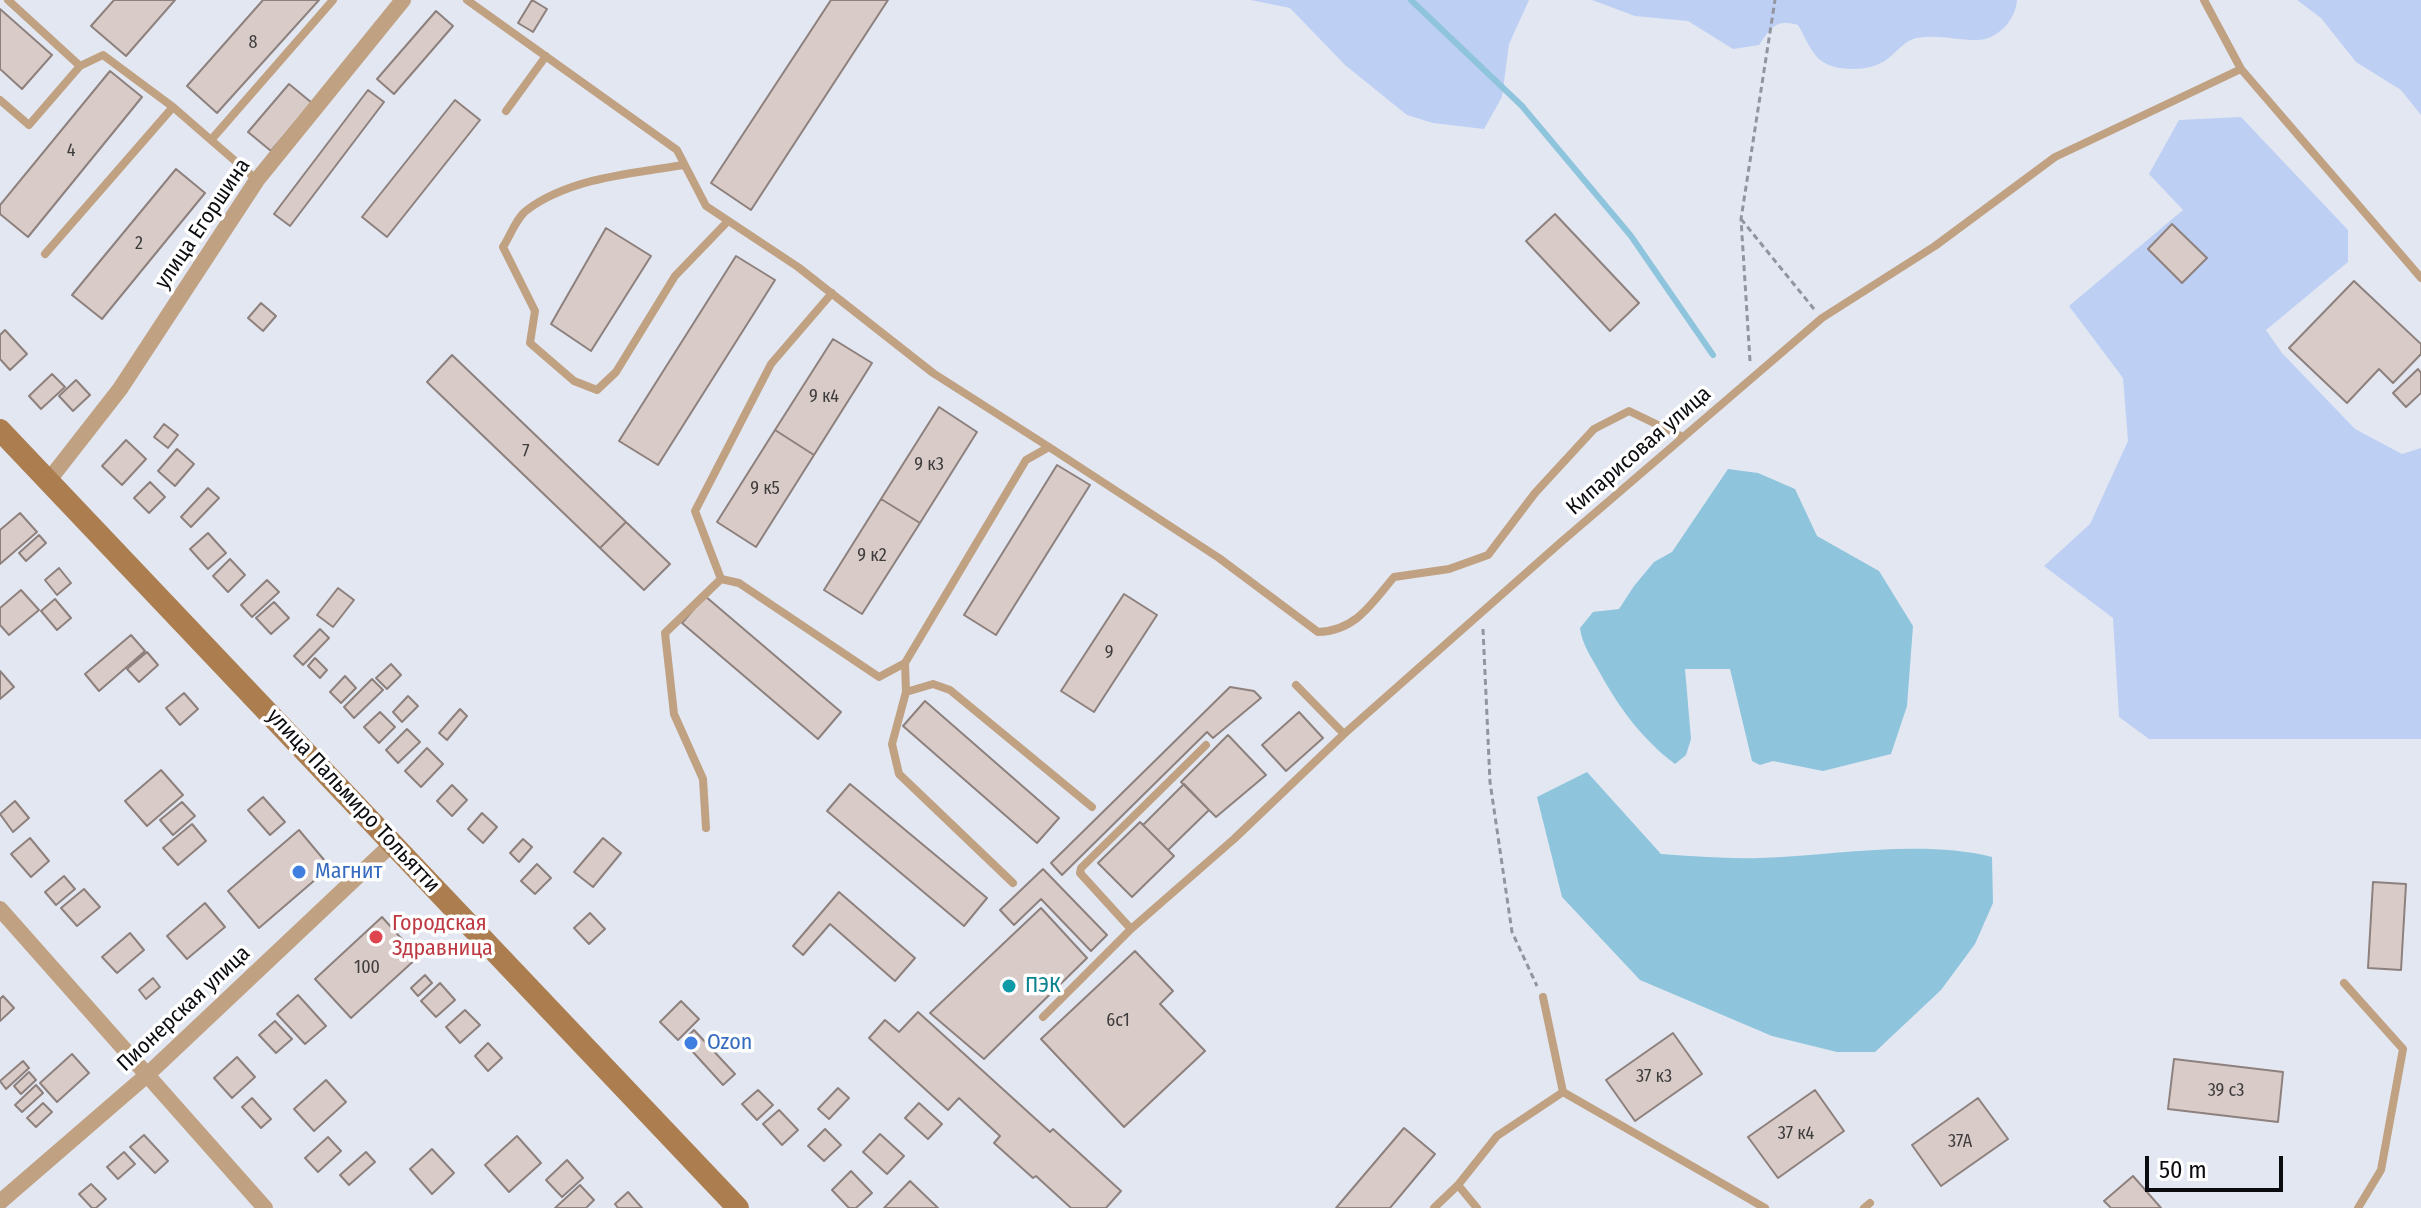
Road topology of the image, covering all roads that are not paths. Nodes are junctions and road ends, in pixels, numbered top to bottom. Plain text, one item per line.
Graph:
1 (8, 0) edge
2 (333, 0) edge
3 (403, 0) edge
4 (467, 0) edge
5 (2204, 0) edge
6 (546, 56) junction
7 (80, 66) junction
8 (2241, 69) junction
9 (0, 100) edge
10 (173, 107) junction
11 (506, 111) dead end
12 (211, 140) junction
13 (684, 165) junction
14 (257, 180) junction
15 (728, 221) junction
16 (45, 254) dead end
17 (2421, 278) edge
18 (832, 293) junction
19 (0, 430) edge
20 (1683, 437) junction
21 (1049, 447) junction
22 (49, 480) junction
23 (721, 579) junction
24 (905, 663) junction
25 (1296, 685) dead end
26 (906, 692) junction
27 (1344, 734) junction
28 (1206, 745) dead end
29 (1092, 807) dead end
30 (706, 828) dead end
31 (393, 843) junction
32 (1013, 883) dead end
33 (0, 909) edge
34 (1131, 929) junction
35 (2344, 983) dead end
36 (1543, 997) road end
37 (1043, 1017) dead end
38 (147, 1075) junction
39 (1563, 1092) junction
40 (1458, 1185) junction
41 (0, 1202) edge
42 (265, 1208) edge
43 (738, 1208) edge
44 (1434, 1208) edge
45 (1477, 1208) edge
46 (1765, 1208) edge
47 (2358, 1208) edge

1 - 7 lane
2 - 12 lane
3 - 14 street, улица Егоршина
4 - 6 lane
5 - 8 lane
6 - 11 lane
6 - 13 lane
7 - 9 lane
7 - 10 lane
8 - 17 lane
8 - 20 lane, Кипарисовая улица
10 - 12 lane
10 - 16 lane
12 - 14 lane
13 - 15 lane
13 - 15 lane
14 - 22 street, улица Егоршина
15 - 18 lane
18 - 21 lane
18 - 23 lane
19 - 22 street, улица Пальмиро Тольятти
20 - 21 lane
20 - 27 lane, Кипарисовая улица
21 - 24 lane
22 - 31 street, улица Пальмиро Тольятти
23 - 24 lane
23 - 30 lane
24 - 26 lane
25 - 27 lane
26 - 29 lane
26 - 32 lane
27 - 34 lane, Кипарисовая улица
28 - 34 lane
31 - 38 street, Пионерская улица
31 - 43 street, улица Пальмиро Тольятти
33 - 38 street
34 - 37 lane, Кипарисовая улица
35 - 47 lane
36 - 39 lane
38 - 41 street, Пионерская улица
38 - 42 street
39 - 40 lane
39 - 46 lane
40 - 44 lane
40 - 45 lane

